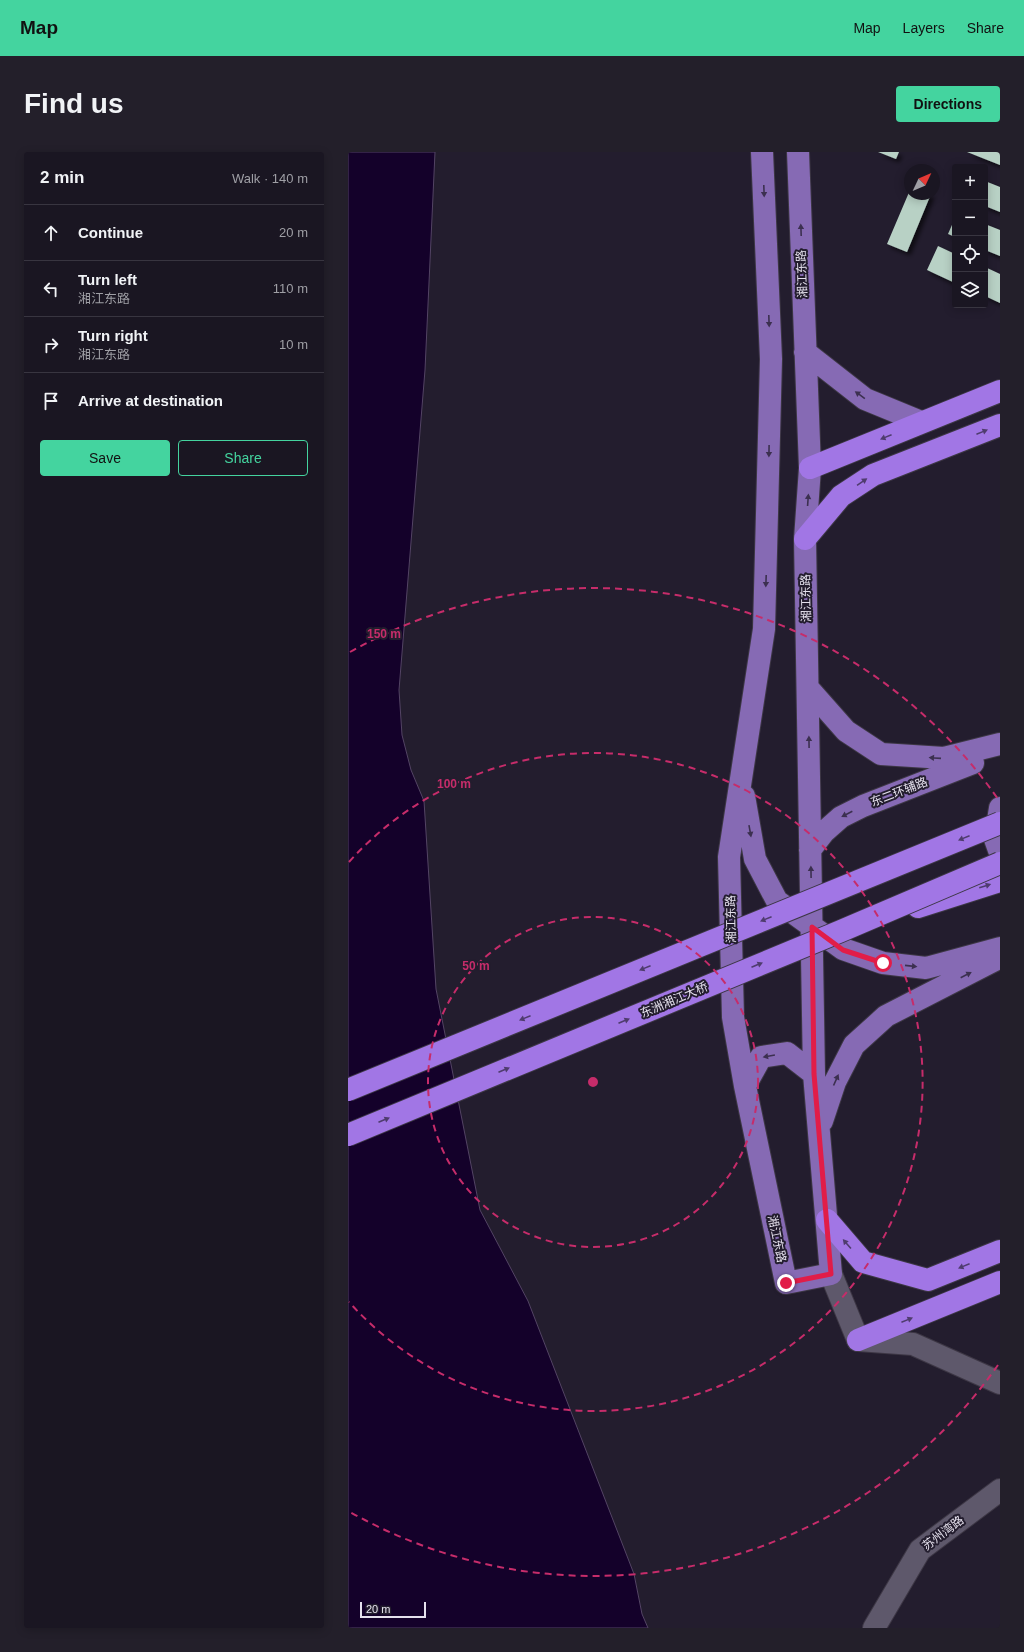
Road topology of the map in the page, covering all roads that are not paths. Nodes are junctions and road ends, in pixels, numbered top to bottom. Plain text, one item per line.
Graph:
1 (762, 152) edge
2 (798, 152) edge
3 (805, 352) junction
4 (1000, 391) edge
5 (921, 422) junction
6 (1000, 425) edge
7 (810, 468) junction
8 (805, 539) junction
9 (808, 688) junction
10 (1000, 744) edge
11 (1000, 752) edge
12 (741, 779) junction
13 (1000, 808) edge
14 (1000, 824) edge
15 (810, 850) junction
16 (1000, 852) edge
17 (1000, 863) edge
18 (1000, 881) edge
19 (812, 927) junction
20 (841, 931) junction
21 (1000, 948) edge
22 (1000, 958) edge
23 (814, 1074) junction
24 (746, 1086) junction
25 (348, 1090) edge
26 (819, 1130) junction
27 (348, 1135) edge
28 (827, 1220) junction
29 (1000, 1251) edge
30 (831, 1274) junction
31 (1000, 1282) edge
32 (858, 1340) junction
33 (1000, 1383) edge
34 (1000, 1490) edge
35 (874, 1628) edge

1 -> 12 main road, 湘江东路
3 -> 2 main road, 湘江东路
5 -> 3 main road
3 - 7 main road, 湘江东路
4 - 5 highway
5 -> 7 highway
8 -> 6 highway
8 -> 7 main road, 湘江东路
8 - 9 main road, 湘江东路
10 -> 9 main road
15 -> 9 main road, 湘江东路
11 -> 15 main road, 东二环辅路
12 -> 19 main road
12 - 24 main road, 湘江东路
13 - 16 main road
14 -> 25 highway, bridge
19 -> 15 main road, 湘江东路
17 - 20 highway, 东洲湘江大桥, bridge
20 -> 18 highway, bridge
19 -> 21 main road
19 - 23 main road, 湘江东路
27 -> 20 highway, 东洲湘江大桥, bridge
26 -> 22 main road
23 -> 24 main road
23 - 26 main road, 湘江东路
24 - 30 main road, 湘江东路
26 - 28 main road, 湘江东路
29 -> 28 highway
28 - 30 main road, 湘江东路
30 - 32 street
32 -> 31 highway
32 - 33 street
34 - 35 street, 苏州湾路

